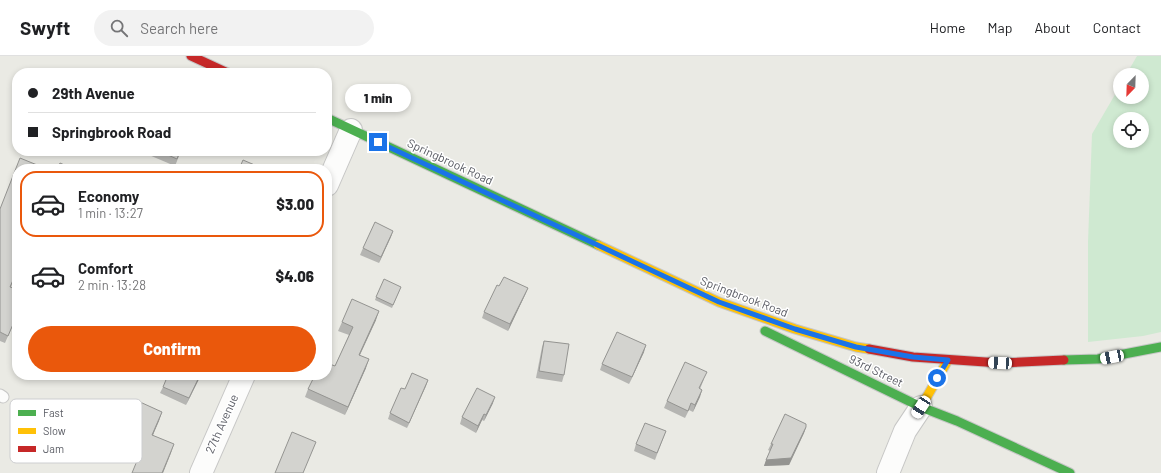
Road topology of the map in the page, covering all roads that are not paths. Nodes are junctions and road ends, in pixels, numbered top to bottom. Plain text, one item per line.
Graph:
1 (191, 56) edge
2 (217, 68) edge
3 (332, 120) edge
4 (351, 130) junction
5 (332, 174) edge
6 (719, 302) junction
7 (1161, 347) edge
8 (948, 360) junction
9 (242, 380) edge
10 (921, 407) junction
11 (201, 473) edge
12 (888, 473) edge
13 (1070, 473) edge

1 - 2 street
3 - 4 street, Springbrook Road
4 - 5 street
4 - 6 street, Springbrook Road
6 - 8 street, Springbrook Road
6 - 10 street, 93rd Street
7 - 8 street, Springbrook Road
8 - 10 street
9 - 11 street, 27th Avenue
10 - 12 street
10 - 13 street, 93rd Street

